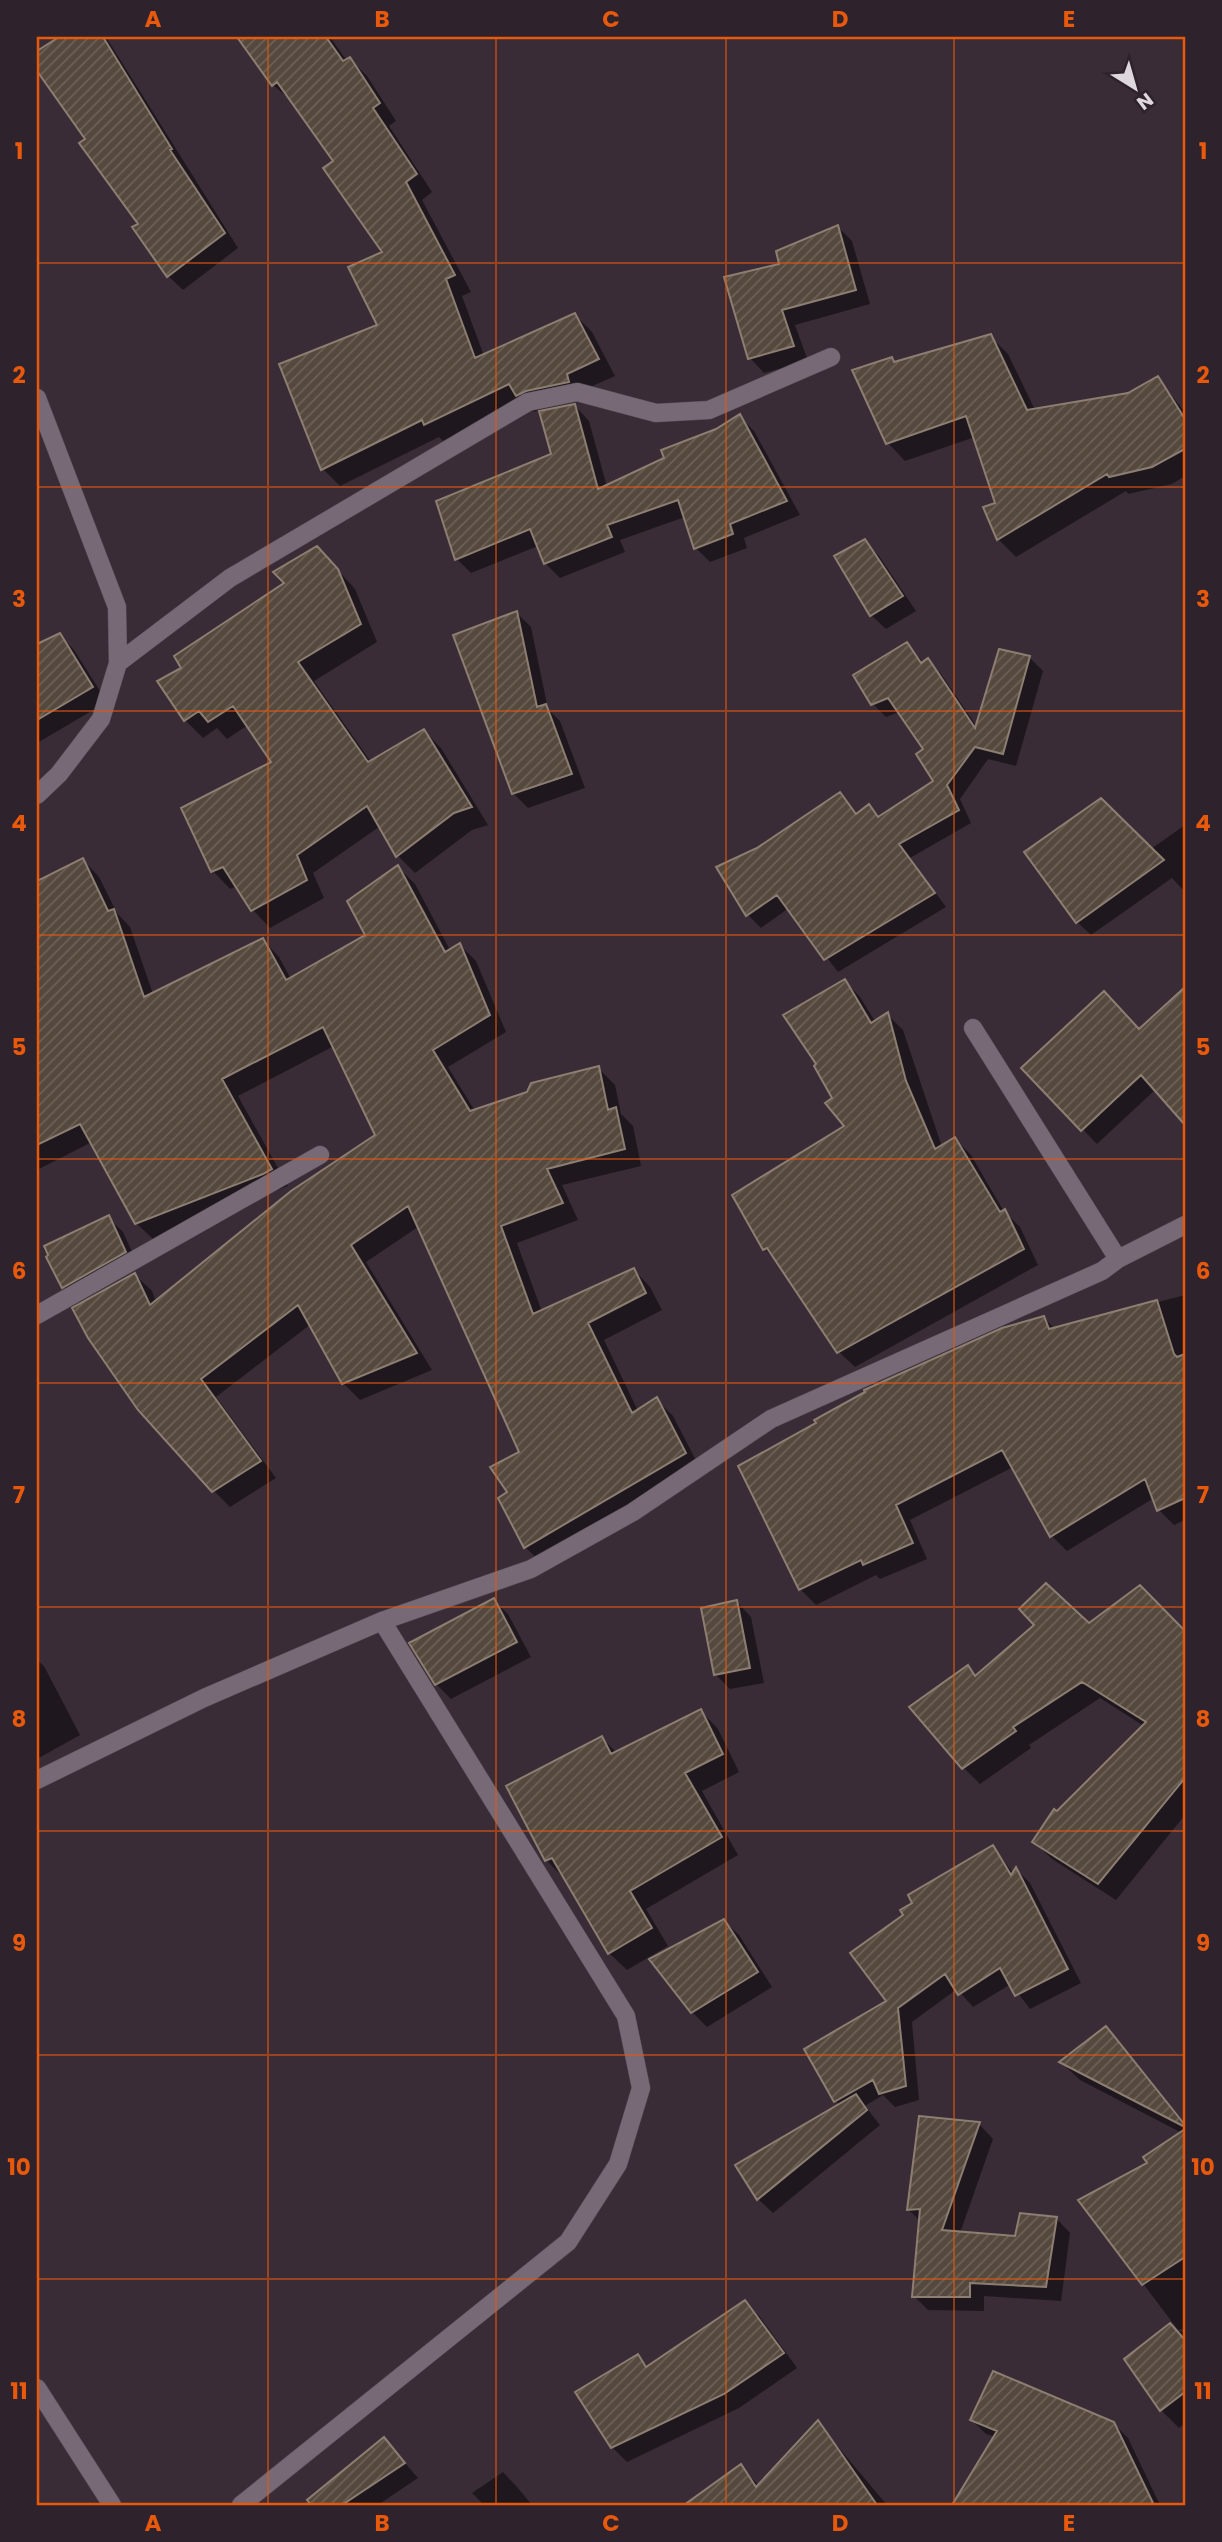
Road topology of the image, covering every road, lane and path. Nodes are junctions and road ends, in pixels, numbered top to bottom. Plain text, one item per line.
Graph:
1 (831, 357) dead end
2 (37, 398) edge
3 (118, 663) junction
4 (37, 795) edge
5 (973, 1028) dead end
6 (320, 1156) dead end
7 (1185, 1225) edge
8 (1118, 1259) junction
9 (37, 1315) edge
10 (382, 1621) junction
11 (37, 1780) edge
12 (37, 2388) edge
13 (112, 2505) edge
14 (241, 2505) edge

1 - 3 street
2 - 3 street
3 - 4 street
5 - 8 street
6 - 9 street
7 - 8 street
8 - 10 street
10 - 11 street
10 - 14 street
12 - 13 street

